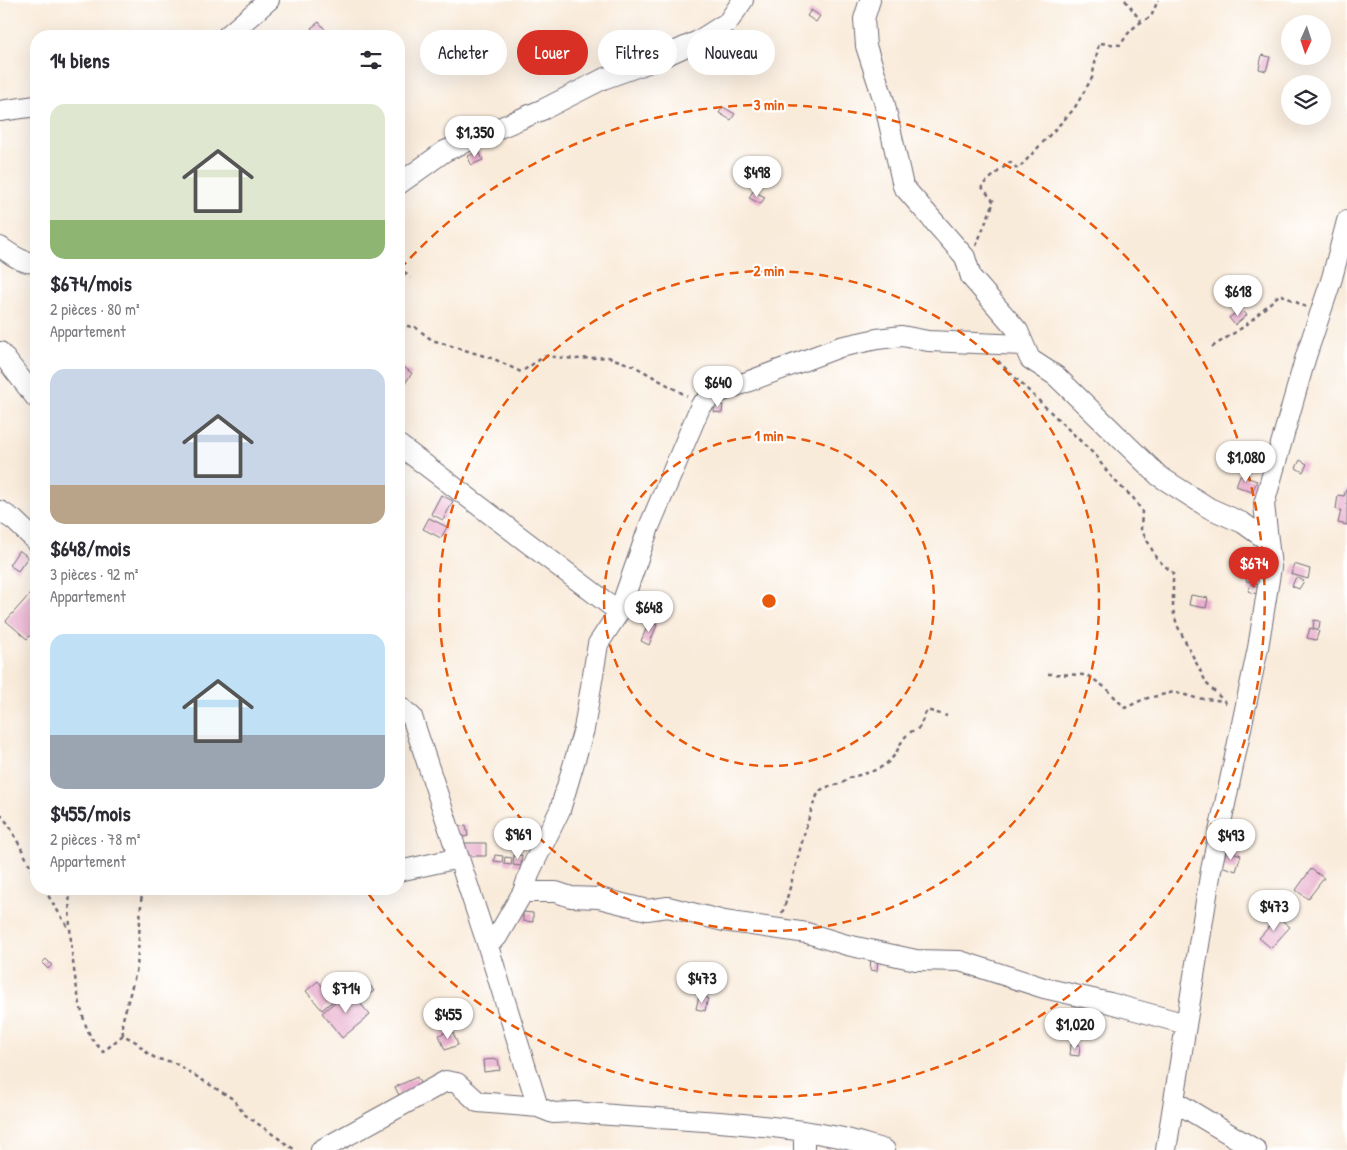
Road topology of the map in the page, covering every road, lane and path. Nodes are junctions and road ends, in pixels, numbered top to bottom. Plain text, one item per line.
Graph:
1 (269, 0) edge
2 (743, 0) edge
3 (870, 0) edge
4 (1125, 0) edge
5 (1158, 0) edge
6 (1141, 21) junction
7 (234, 30) edge
8 (30, 107) edge
9 (0, 111) edge
10 (405, 180) edge
11 (1347, 221) edge
12 (0, 246) edge
13 (30, 263) edge
14 (968, 266) junction
15 (405, 273) edge
16 (410, 278) dead end
17 (1320, 314) junction
18 (405, 326) edge
19 (983, 343) junction
20 (1023, 345) junction
21 (1212, 347) dead end
22 (0, 352) edge
23 (30, 390) edge
24 (701, 405) junction
25 (405, 449) edge
26 (0, 511) edge
27 (30, 535) edge
28 (1268, 541) junction
29 (619, 612) junction
30 (1048, 674) dead end
31 (1226, 701) junction
32 (405, 711) edge
33 (947, 716) dead end
34 (1241, 726) junction
35 (0, 814) edge
36 (459, 858) junction
37 (30, 865) edge
38 (405, 869) edge
39 (524, 892) junction
40 (48, 895) edge
41 (70, 895) edge
42 (142, 895) edge
43 (783, 929) junction
44 (69, 931) junction
45 (487, 943) junction
46 (1186, 1024) junction
47 (123, 1035) junction
48 (1174, 1101) junction
49 (538, 1106) junction
50 (804, 1141) edge
51 (295, 1150) edge
52 (322, 1150) edge
53 (885, 1150) edge
54 (1166, 1150) edge
55 (1256, 1150) edge

1 - 7 street
2 - 10 street
3 - 14 street
4 - 6 path
5 - 6 path
6 - 14 path
8 - 9 street
11 - 17 street
12 - 13 street
14 - 20 street
15 - 16 path
17 - 21 path
17 - 28 street
18 - 24 path
19 - 20 street
19 - 24 street
19 - 31 path
20 - 28 street
22 - 23 street
24 - 29 street
25 - 29 street
26 - 27 street
28 - 34 street
29 - 39 street
30 - 31 path
31 - 34 path
32 - 36 street
33 - 43 path
34 - 46 street
35 - 37 path
36 - 38 street
36 - 45 street
39 - 43 street
39 - 45 street
40 - 44 path
41 - 44 path
42 - 47 path
43 - 46 street
44 - 47 path
45 - 49 street
46 - 48 street
47 - 51 path
48 - 54 street
48 - 55 street
49 - 50 street
49 - 52 street
50 - 53 street

